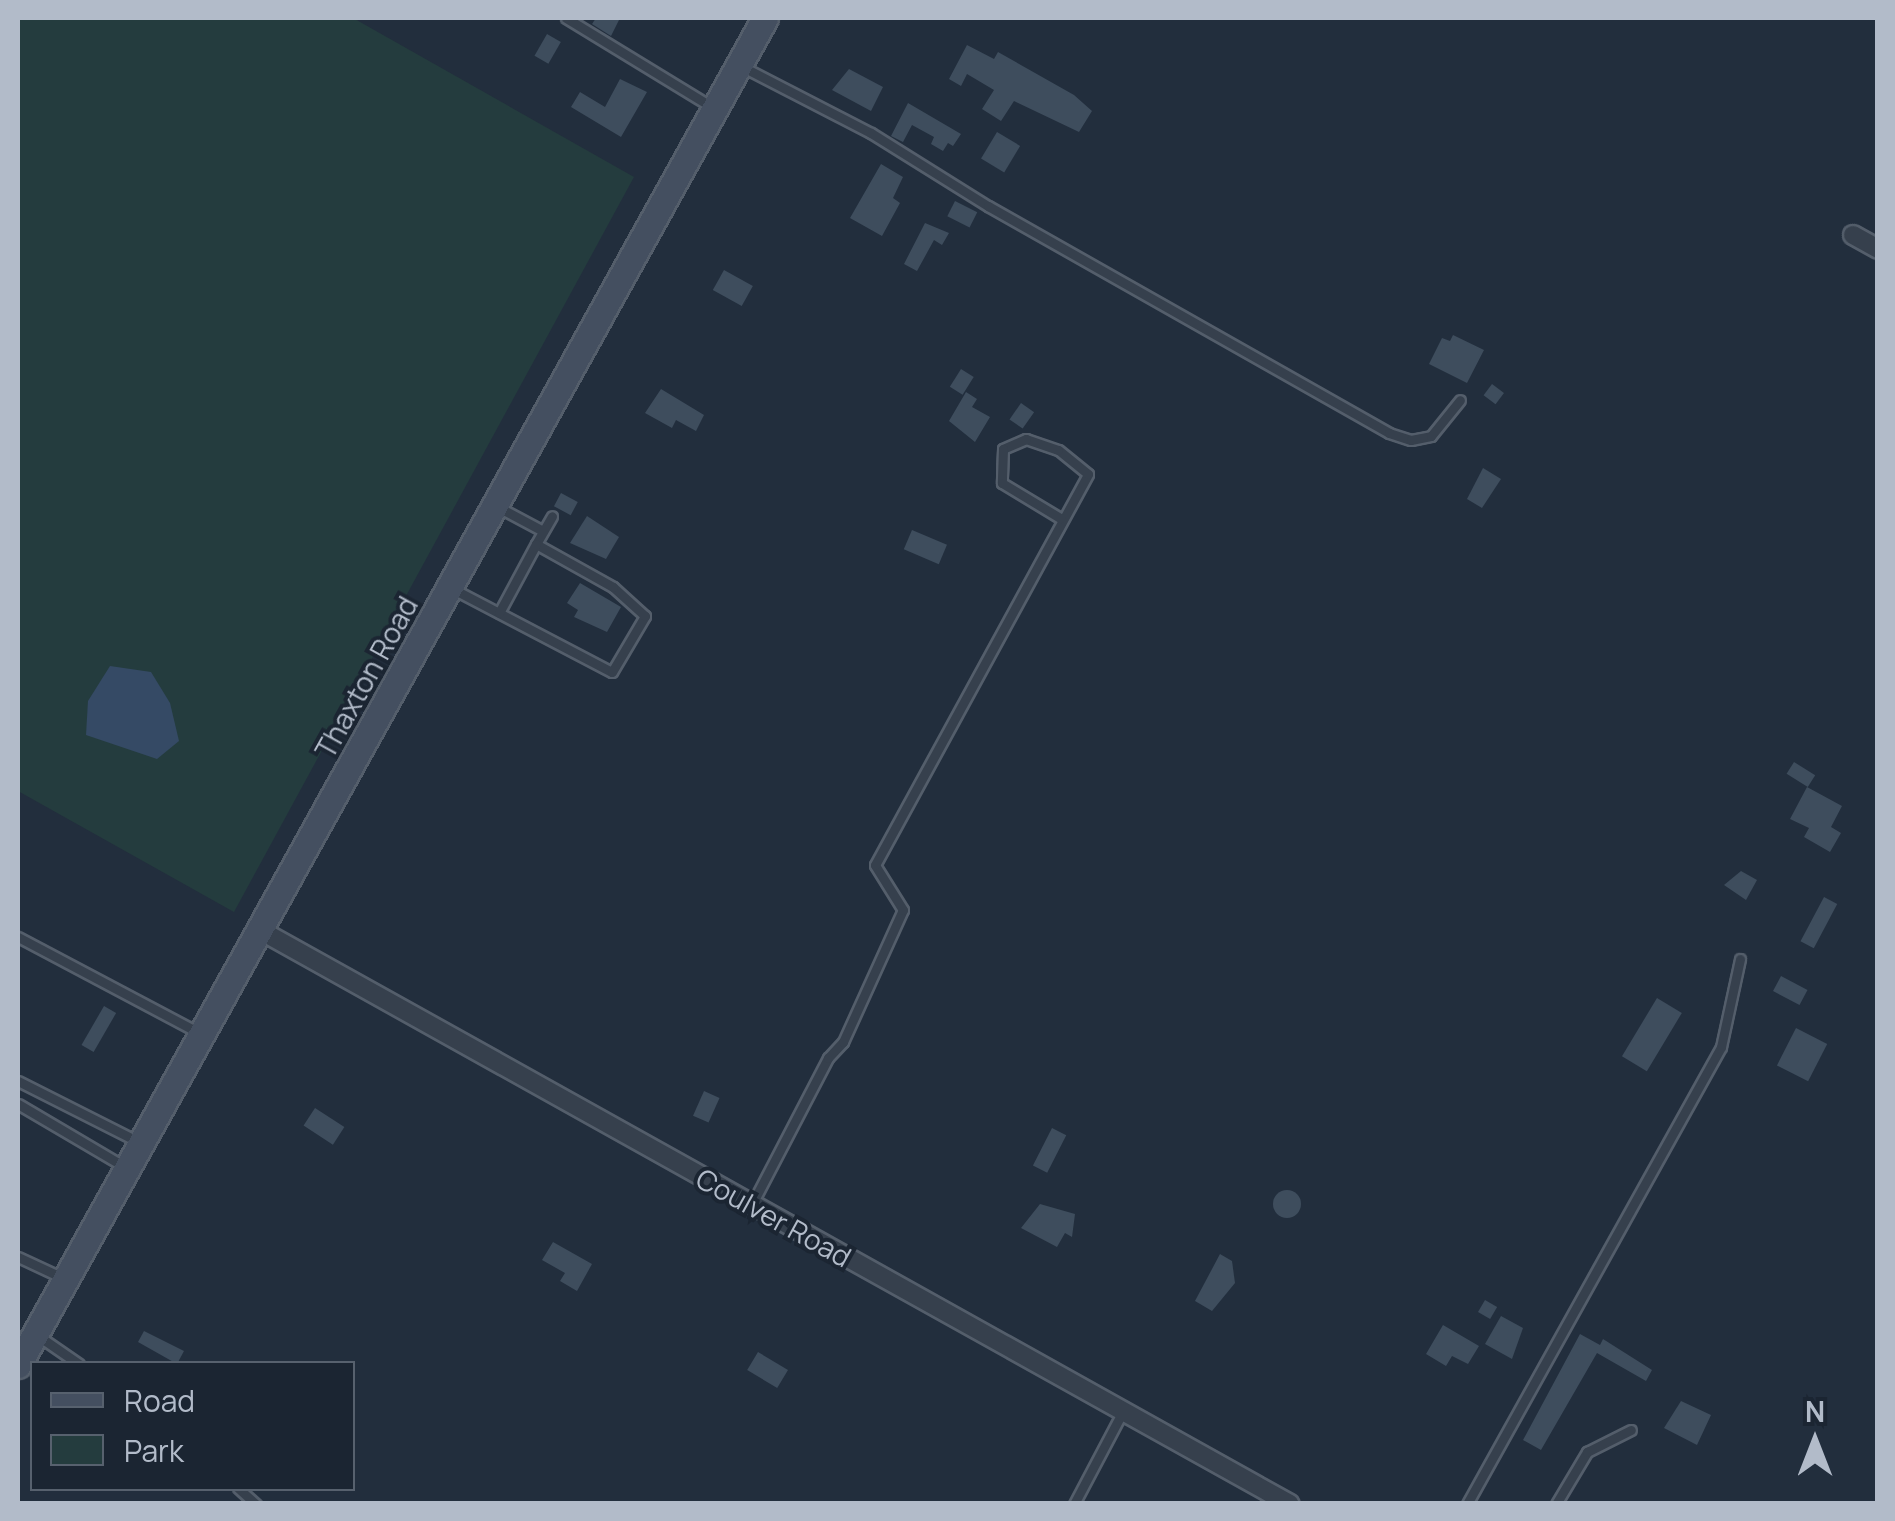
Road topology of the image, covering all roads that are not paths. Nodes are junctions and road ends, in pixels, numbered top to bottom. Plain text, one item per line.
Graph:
1 (566, 18) edge
2 (765, 18) edge
3 (738, 65) junction
4 (715, 108) junction
5 (1853, 235) dead end
6 (1878, 250) edge
7 (1460, 400) dead end
8 (496, 506) junction
9 (552, 516) dead end
10 (1060, 518) junction
11 (543, 531) junction
12 (536, 544) junction
13 (451, 588) junction
14 (499, 613) junction
15 (258, 928) junction
16 (18, 937) edge
17 (1740, 959) dead end
18 (202, 1034) junction
19 (18, 1082) edge
20 (18, 1104) edge
21 (142, 1142) junction
22 (127, 1169) junction
23 (752, 1204) junction
24 (18, 1257) edge
25 (66, 1279) junction
26 (35, 1333) junction
27 (75, 1361) edge
28 (18, 1365) edge
29 (1123, 1411) junction
30 (1630, 1430) dead end
31 (1074, 1504) edge
32 (1290, 1504) edge
33 (1466, 1504) edge
34 (1556, 1504) edge

1 - 4 lane
2 - 3 street, Thaxton Road
3 - 4 street, Thaxton Road
3 - 7 lane
4 - 8 street, Thaxton Road
5 - 6 street
8 - 11 lane
8 - 13 street, Thaxton Road
9 - 11 lane
10 - 10 lane
10 - 23 lane
11 - 12 lane
12 - 14 lane
12 - 14 lane
13 - 14 lane
13 - 15 street, Thaxton Road
15 - 18 street, Thaxton Road
15 - 23 street, Coulver Road
16 - 18 lane
17 - 33 lane
18 - 21 street, Thaxton Road
19 - 21 lane
20 - 22 lane
21 - 22 street, Thaxton Road
22 - 25 street, Thaxton Road
23 - 29 street, Coulver Road
24 - 25 lane
25 - 26 street, Thaxton Road
26 - 27 lane
26 - 28 street, Thaxton Road
29 - 31 lane
29 - 32 street, Coulver Road
30 - 34 lane

